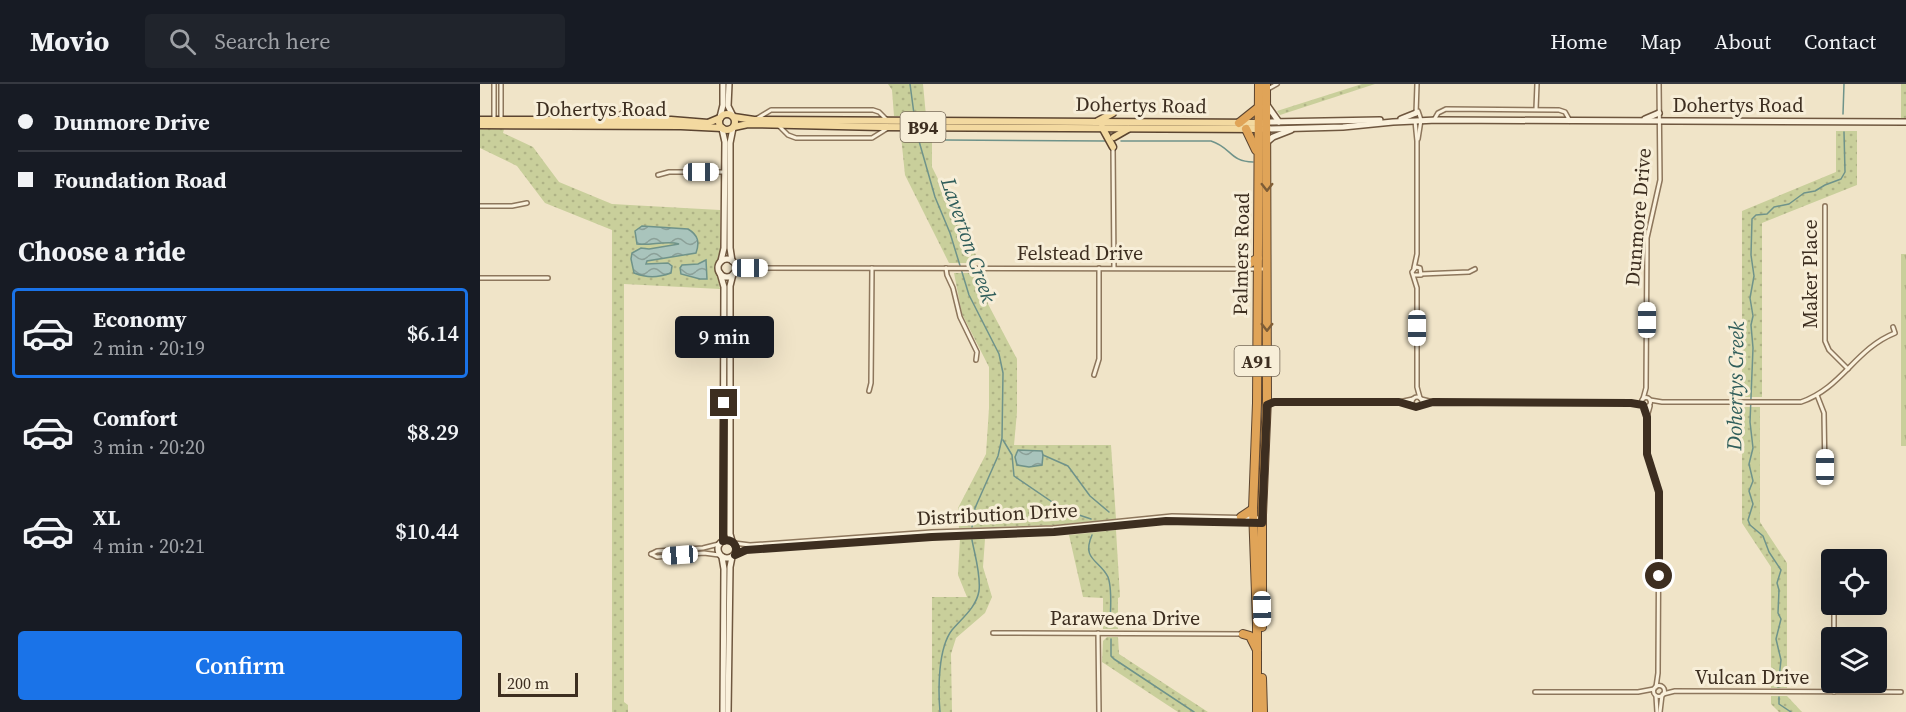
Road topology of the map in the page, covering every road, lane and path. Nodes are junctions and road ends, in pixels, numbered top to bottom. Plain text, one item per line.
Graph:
1 (723, 84) edge
2 (729, 84) edge
3 (1259, 84) edge
4 (1277, 84) edge
5 (1417, 84) edge
6 (1537, 84) edge
7 (1659, 84) edge
8 (494, 86) edge
9 (501, 86) edge
10 (1265, 87) edge
11 (1262, 105) junction
12 (1417, 110) junction
13 (1536, 110) junction
14 (1659, 113) junction
15 (733, 116) junction
16 (720, 118) junction
17 (480, 120) edge
18 (606, 120) junction
19 (641, 120) junction
20 (754, 120) junction
21 (1384, 120) junction
22 (1434, 120) junction
23 (497, 121) junction
24 (1097, 121) junction
25 (1122, 121) junction
26 (1454, 121) junction
27 (1570, 121) junction
28 (1605, 121) junction
29 (1279, 122) junction
30 (1393, 122) junction
31 (1414, 122) junction
32 (1421, 122) junction
33 (1659, 122) junction
34 (1906, 122) edge
35 (578, 123) junction
36 (1239, 123) junction
37 (889, 124) junction
38 (1114, 124) junction
39 (480, 125) edge
40 (778, 126) junction
41 (1263, 126) junction
42 (733, 127) junction
43 (1102, 127) junction
44 (1131, 127) junction
45 (722, 128) junction
46 (1299, 128) junction
47 (1246, 129) junction
48 (1114, 137) junction
49 (1417, 141) junction
50 (1267, 142) junction
51 (1113, 147) junction
52 (1258, 154) junction
53 (724, 172) junction
54 (658, 176) dead end
55 (527, 203) dead end
56 (480, 206) edge
57 (1825, 206) dead end
58 (727, 226) junction
59 (1417, 254) junction
60 (1258, 258) junction
61 (721, 261) junction
62 (733, 261) junction
63 (750, 268) junction
64 (872, 268) junction
65 (946, 268) junction
66 (1099, 268) junction
67 (1114, 268) junction
68 (1250, 268) junction
69 (1267, 268) junction
70 (1414, 268) junction
71 (1420, 268) junction
72 (1475, 269) dead end
73 (1435, 272) junction
74 (720, 273) junction
75 (734, 273) junction
76 (1414, 275) junction
77 (1421, 275) junction
78 (480, 278) edge
79 (548, 278) dead end
80 (1417, 288) junction
81 (1893, 327) dead end
82 (976, 360) dead end
83 (1848, 369) junction
84 (1094, 375) dead end
85 (1417, 387) junction
86 (1646, 388) junction
87 (869, 391) dead end
88 (1817, 395) junction
89 (1420, 398) junction
90 (1413, 399) junction
91 (1643, 399) junction
92 (1650, 399) junction
93 (1269, 402) junction
94 (1399, 402) junction
95 (1433, 402) junction
96 (1662, 402) junction
97 (1631, 403) junction
98 (1413, 405) junction
99 (1420, 405) junction
100 (1643, 406) junction
101 (1650, 406) junction
102 (1647, 417) junction
103 (727, 449) junction
104 (1825, 476) dead end
105 (727, 488) junction
106 (1179, 516) junction
107 (1192, 516) junction
108 (1202, 516) junction
109 (1253, 519) junction
110 (1120, 521) junction
111 (1179, 521) junction
112 (1192, 521) junction
113 (1202, 522) junction
114 (1120, 526) junction
115 (1062, 527) junction
116 (948, 531) junction
117 (1035, 531) junction
118 (1062, 532) junction
119 (918, 533) junction
120 (949, 536) junction
121 (830, 538) junction
122 (918, 538) junction
123 (733, 542) junction
124 (721, 543) junction
125 (830, 543) junction
126 (721, 556) junction
127 (733, 556) junction
128 (1257, 622) junction
129 (993, 633) dead end
130 (1098, 633) junction
131 (1243, 634) junction
132 (1261, 634) junction
133 (1257, 651) junction
134 (1658, 673) junction
135 (1655, 688) junction
136 (1662, 688) junction
137 (1675, 691) junction
138 (1535, 692) dead end
139 (1638, 692) junction
140 (1821, 692) edge
141 (1887, 692) edge
142 (1901, 692) dead end
143 (1663, 694) junction
144 (1655, 695) junction
145 (725, 712) edge
146 (1097, 712) edge
147 (1257, 712) edge
148 (1263, 712) edge
149 (1659, 712) edge

1 - 16 street
2 - 15 street
3 - 11 highway, Palmers Road / A91
4 - 10 street
5 - 12 street
6 - 13 street
7 - 14 street, Dunmore Drive
8 - 9 street
8 - 23 street
9 - 23 street
10 - 11 highway, Palmers Road / A91
11 - 29 street
11 - 36 highway
11 - 41 highway, Palmers Road / A91
12 - 21 street
12 - 31 street
12 - 32 street
13 - 22 street, Dohertys Road
13 - 27 street, Dohertys Road
14 - 28 street
14 - 33 street, Dunmore Drive
15 - 16 main road, B94
15 - 20 main road, Dohertys Road / B94
15 - 42 main road
16 - 19 main road, Dohertys Road / B94
16 - 45 main road
17 - 23 main road, Dohertys Road / B94
18 - 19 main road, Dohertys Road / B94
18 - 19 street, Dohertys Road
18 - 35 main road, Dohertys Road / B94
20 - 37 main road, Dohertys Road / B94
20 - 37 street, Dohertys Road
21 - 29 street, Dohertys Road / B94
21 - 30 street, Dohertys Road / B94
22 - 26 street, Dohertys Road / B94
22 - 32 street, Dohertys Road / B94
23 - 35 main road, Dohertys Road / B94
23 - 39 main road, Dohertys Road / B94
24 - 25 main road
24 - 37 main road, Dohertys Road / B94
24 - 38 main road, Dohertys Road / B94
25 - 36 main road, Dohertys Road / B94
25 - 38 main road, Dohertys Road / B94
26 - 27 street, Dohertys Road / B94
26 - 32 street, Dohertys Road / B94
27 - 28 street, Dohertys Road / B94
28 - 33 street, Dohertys Road / B94
29 - 41 street, Dohertys Road / B94
30 - 31 street, Dohertys Road / B94
30 - 46 street, Dohertys Road / B94
31 - 32 street, Dohertys Road / B94
31 - 49 street
32 - 49 street
33 - 34 street, Dohertys Road / B94
33 - 86 street, Dunmore Drive
35 - 45 main road, Dohertys Road / B94
36 - 41 main road, Dohertys Road / B94
37 - 40 main road, Dohertys Road / B94
37 - 40 street, Dohertys Road
37 - 43 main road, Dohertys Road / B94
38 - 43 main road, Dohertys Road / B94
38 - 44 main road, Dohertys Road / B94
38 - 48 street
40 - 42 main road, Dohertys Road / B94
41 - 46 street, Dohertys Road / B94
41 - 47 main road, Dohertys Road / B94
41 - 50 highway, Palmers Road / A91
41 - 52 highway, Palmers Road / A91
42 - 45 main road, B94
42 - 58 street
43 - 51 main road
44 - 47 main road, Dohertys Road / B94
44 - 48 main road
45 - 53 street
46 - 50 street
47 - 52 highway
48 - 51 street
49 - 59 street
50 -> 69 highway, Palmers Road / A91
51 - 67 street
52 - 60 highway, Palmers Road / A91
53 - 54 street
53 - 58 street
55 - 56 street
57 - 83 street, Maker Place
58 - 61 street
58 - 62 street
59 - 70 street
59 - 71 street
60 - 68 highway, Palmers Road / A91
60 - 68 highway
61 - 62 street
61 - 74 street
62 - 63 street, Felstead Drive
62 - 75 street
63 - 64 street, Felstead Drive
63 - 75 street, Felstead Drive
64 - 65 street, Felstead Drive
64 - 87 street
65 - 66 street, Felstead Drive
65 - 82 street
66 - 67 street, Felstead Drive
66 - 84 street
67 - 68 street, Felstead Drive
68 - 69 street, Felstead Drive
68 - 109 highway, Palmers Road / A91
69 -> 93 highway, Palmers Road / A91
70 - 71 street
70 - 76 street
71 - 73 street
71 - 77 street
72 - 73 street
73 - 77 street
74 - 75 street
74 - 103 street
75 - 103 street
76 - 77 street
76 - 80 street
77 - 80 street
78 - 79 street
80 - 85 street
81 - 83 street
83 - 88 street
85 - 89 street
85 - 90 street
86 - 91 street, Dunmore Drive
86 - 92 street, Dunmore Drive
88 - 96 street
88 - 104 street
89 - 90 street
89 - 95 street
89 - 99 street
90 - 94 street
90 - 98 street
91 - 92 street
91 - 97 street
91 - 100 street, Dunmore Drive
92 - 96 street
92 - 101 street, Dunmore Drive
93 - 94 street
93 - 109 highway, Palmers Road / A91
94 - 98 street
95 - 97 street
95 - 99 street
96 - 101 street
97 - 100 street
98 - 99 street
100 - 101 street
100 - 102 street
101 - 102 street
102 - 134 street
103 - 105 street
105 - 123 street
105 - 124 street
106 - 107 street, Distribution Drive
106 - 110 street, Distribution Drive
106 - 111 street
107 - 108 street, Distribution Drive
107 - 112 street
108 - 109 street, Distribution Drive
108 - 113 street
109 - 113 street, Distribution Drive
109 - 128 highway, Palmers Road / A91
109 - 132 highway, Palmers Road / A91
110 - 114 street
110 - 115 street, Distribution Drive
111 - 112 street, Distribution Drive
111 - 114 street, Distribution Drive
112 - 113 street, Distribution Drive
114 - 118 street, Distribution Drive
115 - 117 street, Distribution Drive
115 - 118 street
116 - 117 street, Distribution Drive
116 - 119 street, Distribution Drive
116 - 120 street
117 - 118 street, Distribution Drive
117 - 120 street, Distribution Drive
119 - 121 street, Distribution Drive
119 - 122 street
120 - 122 street, Distribution Drive
121 - 123 street, Distribution Drive
121 - 125 street
122 - 125 street, Distribution Drive
123 - 124 street
123 - 127 street
124 - 126 street
124 - 126 street
125 - 127 street, Distribution Drive
126 - 127 street
126 - 145 street
127 - 145 street
128 - 131 highway
128 - 132 highway, Palmers Road / A91
129 - 130 street, Paraweena Drive
130 - 131 street, Paraweena Drive
130 - 146 street
131 - 132 street, Paraweena Drive
131 - 133 highway
132 - 133 highway, Palmers Road / A91
132 - 148 highway, Palmers Road / A91
133 - 147 highway, Palmers Road / A91
134 - 135 street
134 - 136 street
135 - 136 street, Vulcan Drive
135 - 139 street, Vulcan Drive
135 - 144 street
136 - 137 street, Vulcan Drive
136 - 143 street
137 - 140 street, Vulcan Drive
137 - 143 street, Vulcan Drive
138 - 139 street
139 - 144 street, Vulcan Drive
141 - 142 street, Vulcan Drive
143 - 144 street, Vulcan Drive
143 - 149 street
144 - 149 street

